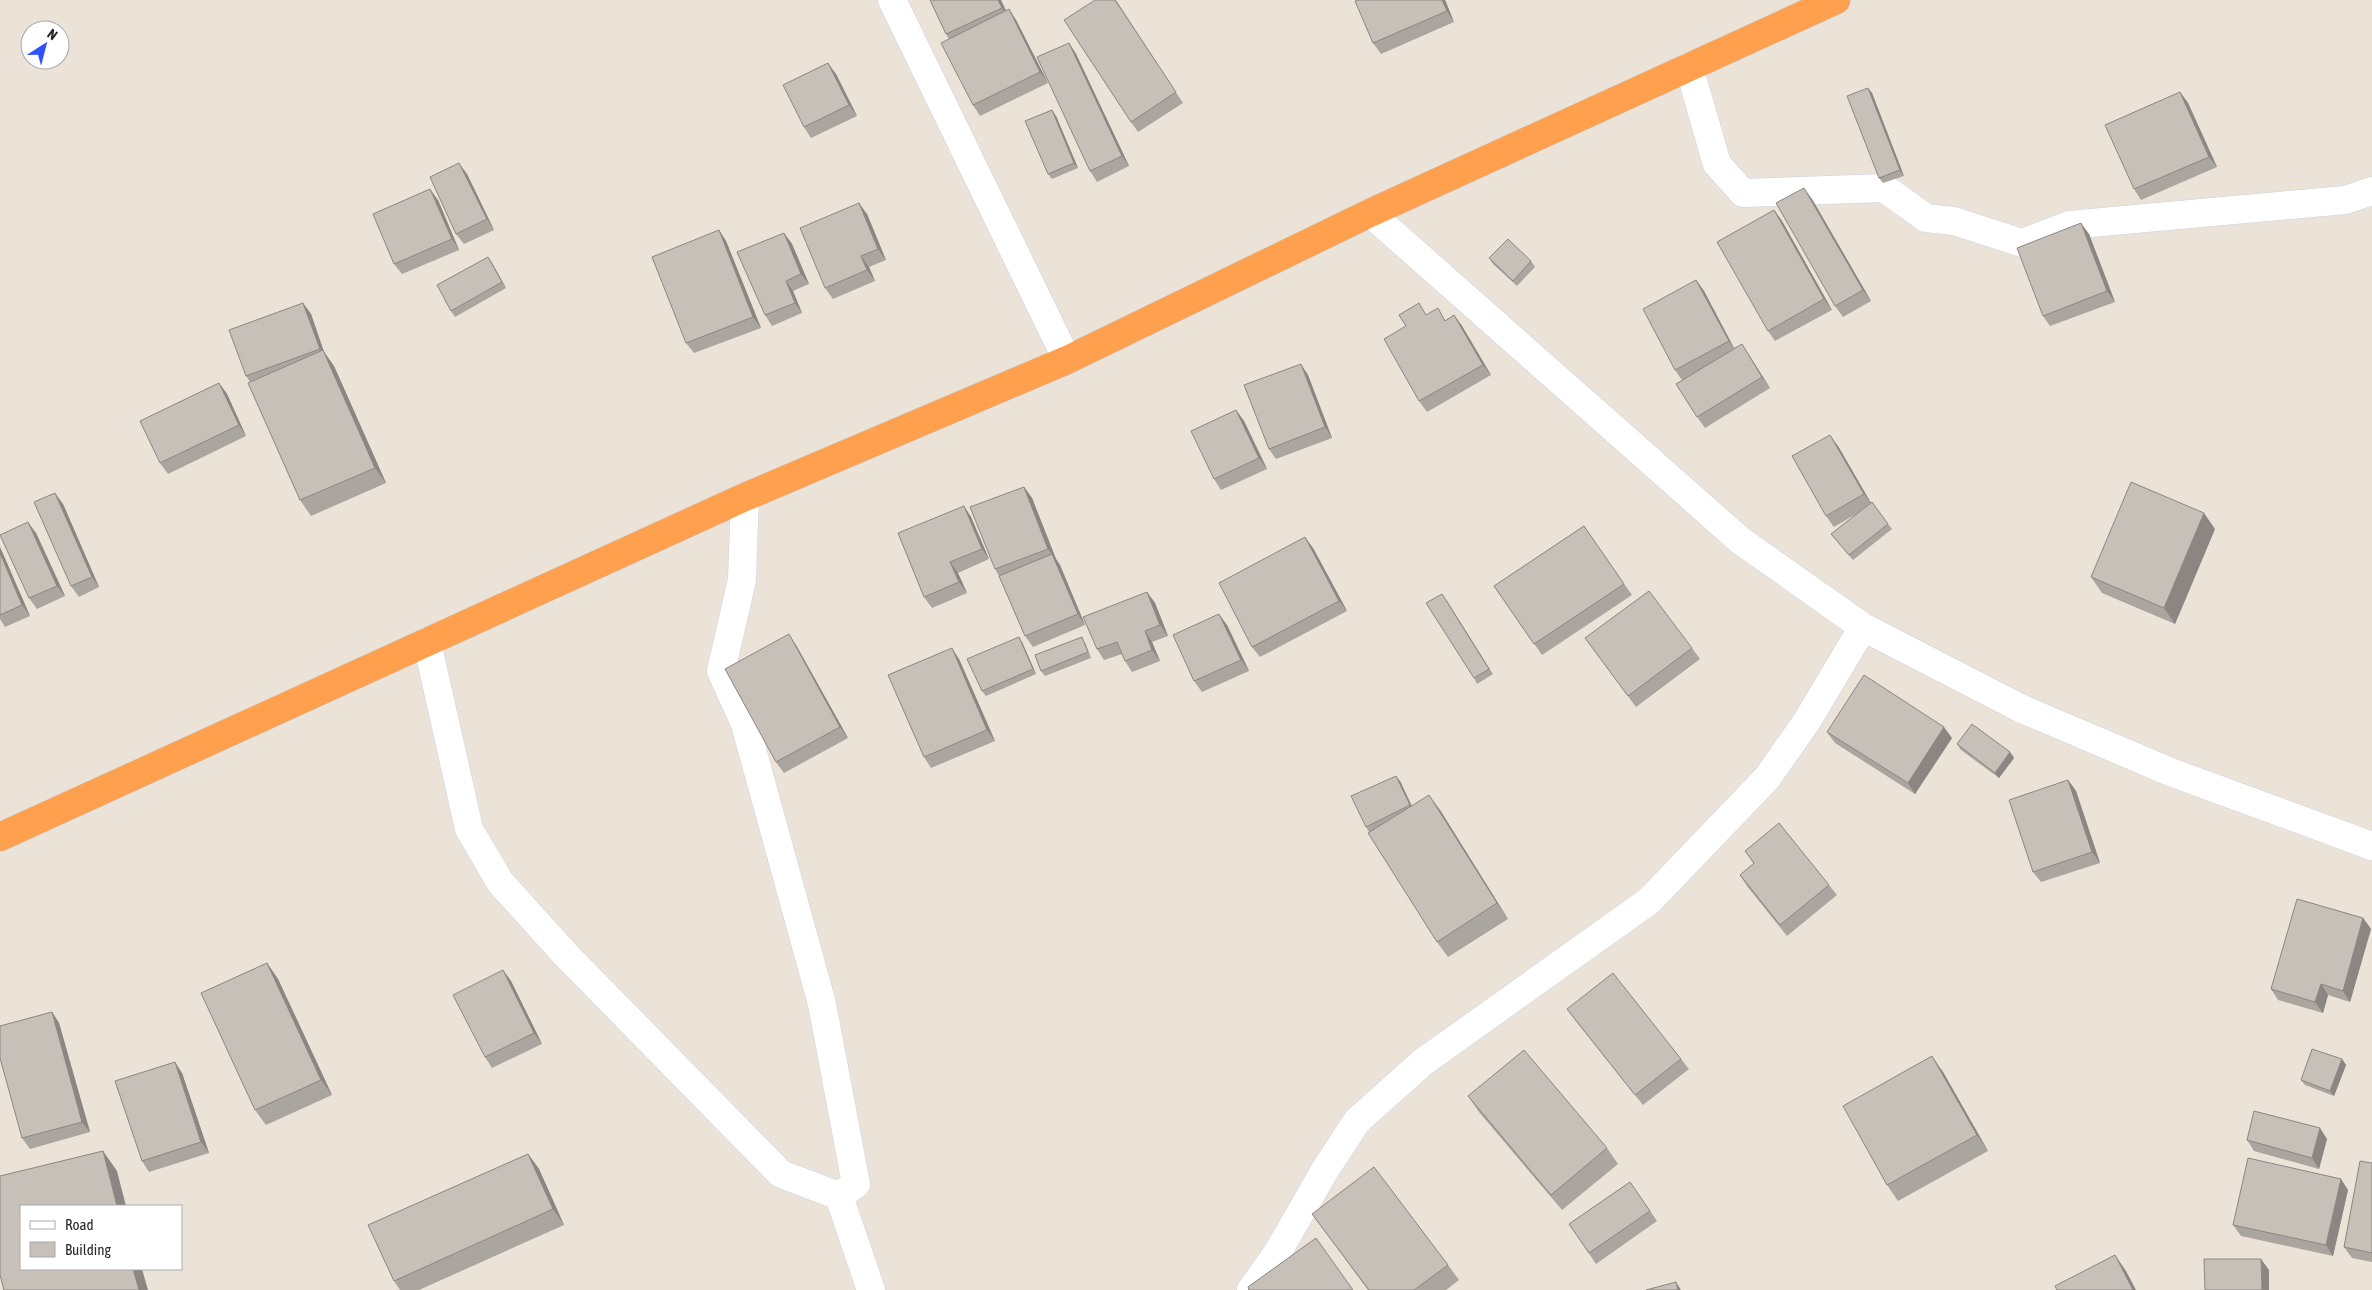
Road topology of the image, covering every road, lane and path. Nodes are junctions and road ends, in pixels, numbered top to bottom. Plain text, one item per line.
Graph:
1 (892, 0) edge
2 (1836, 0) edge
3 (1689, 67) junction
4 (2372, 191) edge
5 (1370, 213) junction
6 (1067, 360) junction
7 (745, 497) junction
8 (1863, 627) junction
9 (427, 642) junction
10 (0, 837) edge
11 (2372, 846) edge
12 (839, 1196) junction
13 (871, 1290) edge
14 (1251, 1290) edge

1 - 6 street
2 - 3 highway
3 - 4 street
3 - 5 highway
5 - 6 highway
5 - 8 street
6 - 7 highway
7 - 9 highway
7 - 12 street
8 - 11 street
8 - 14 street
9 - 10 highway
9 - 12 street
12 - 13 street

